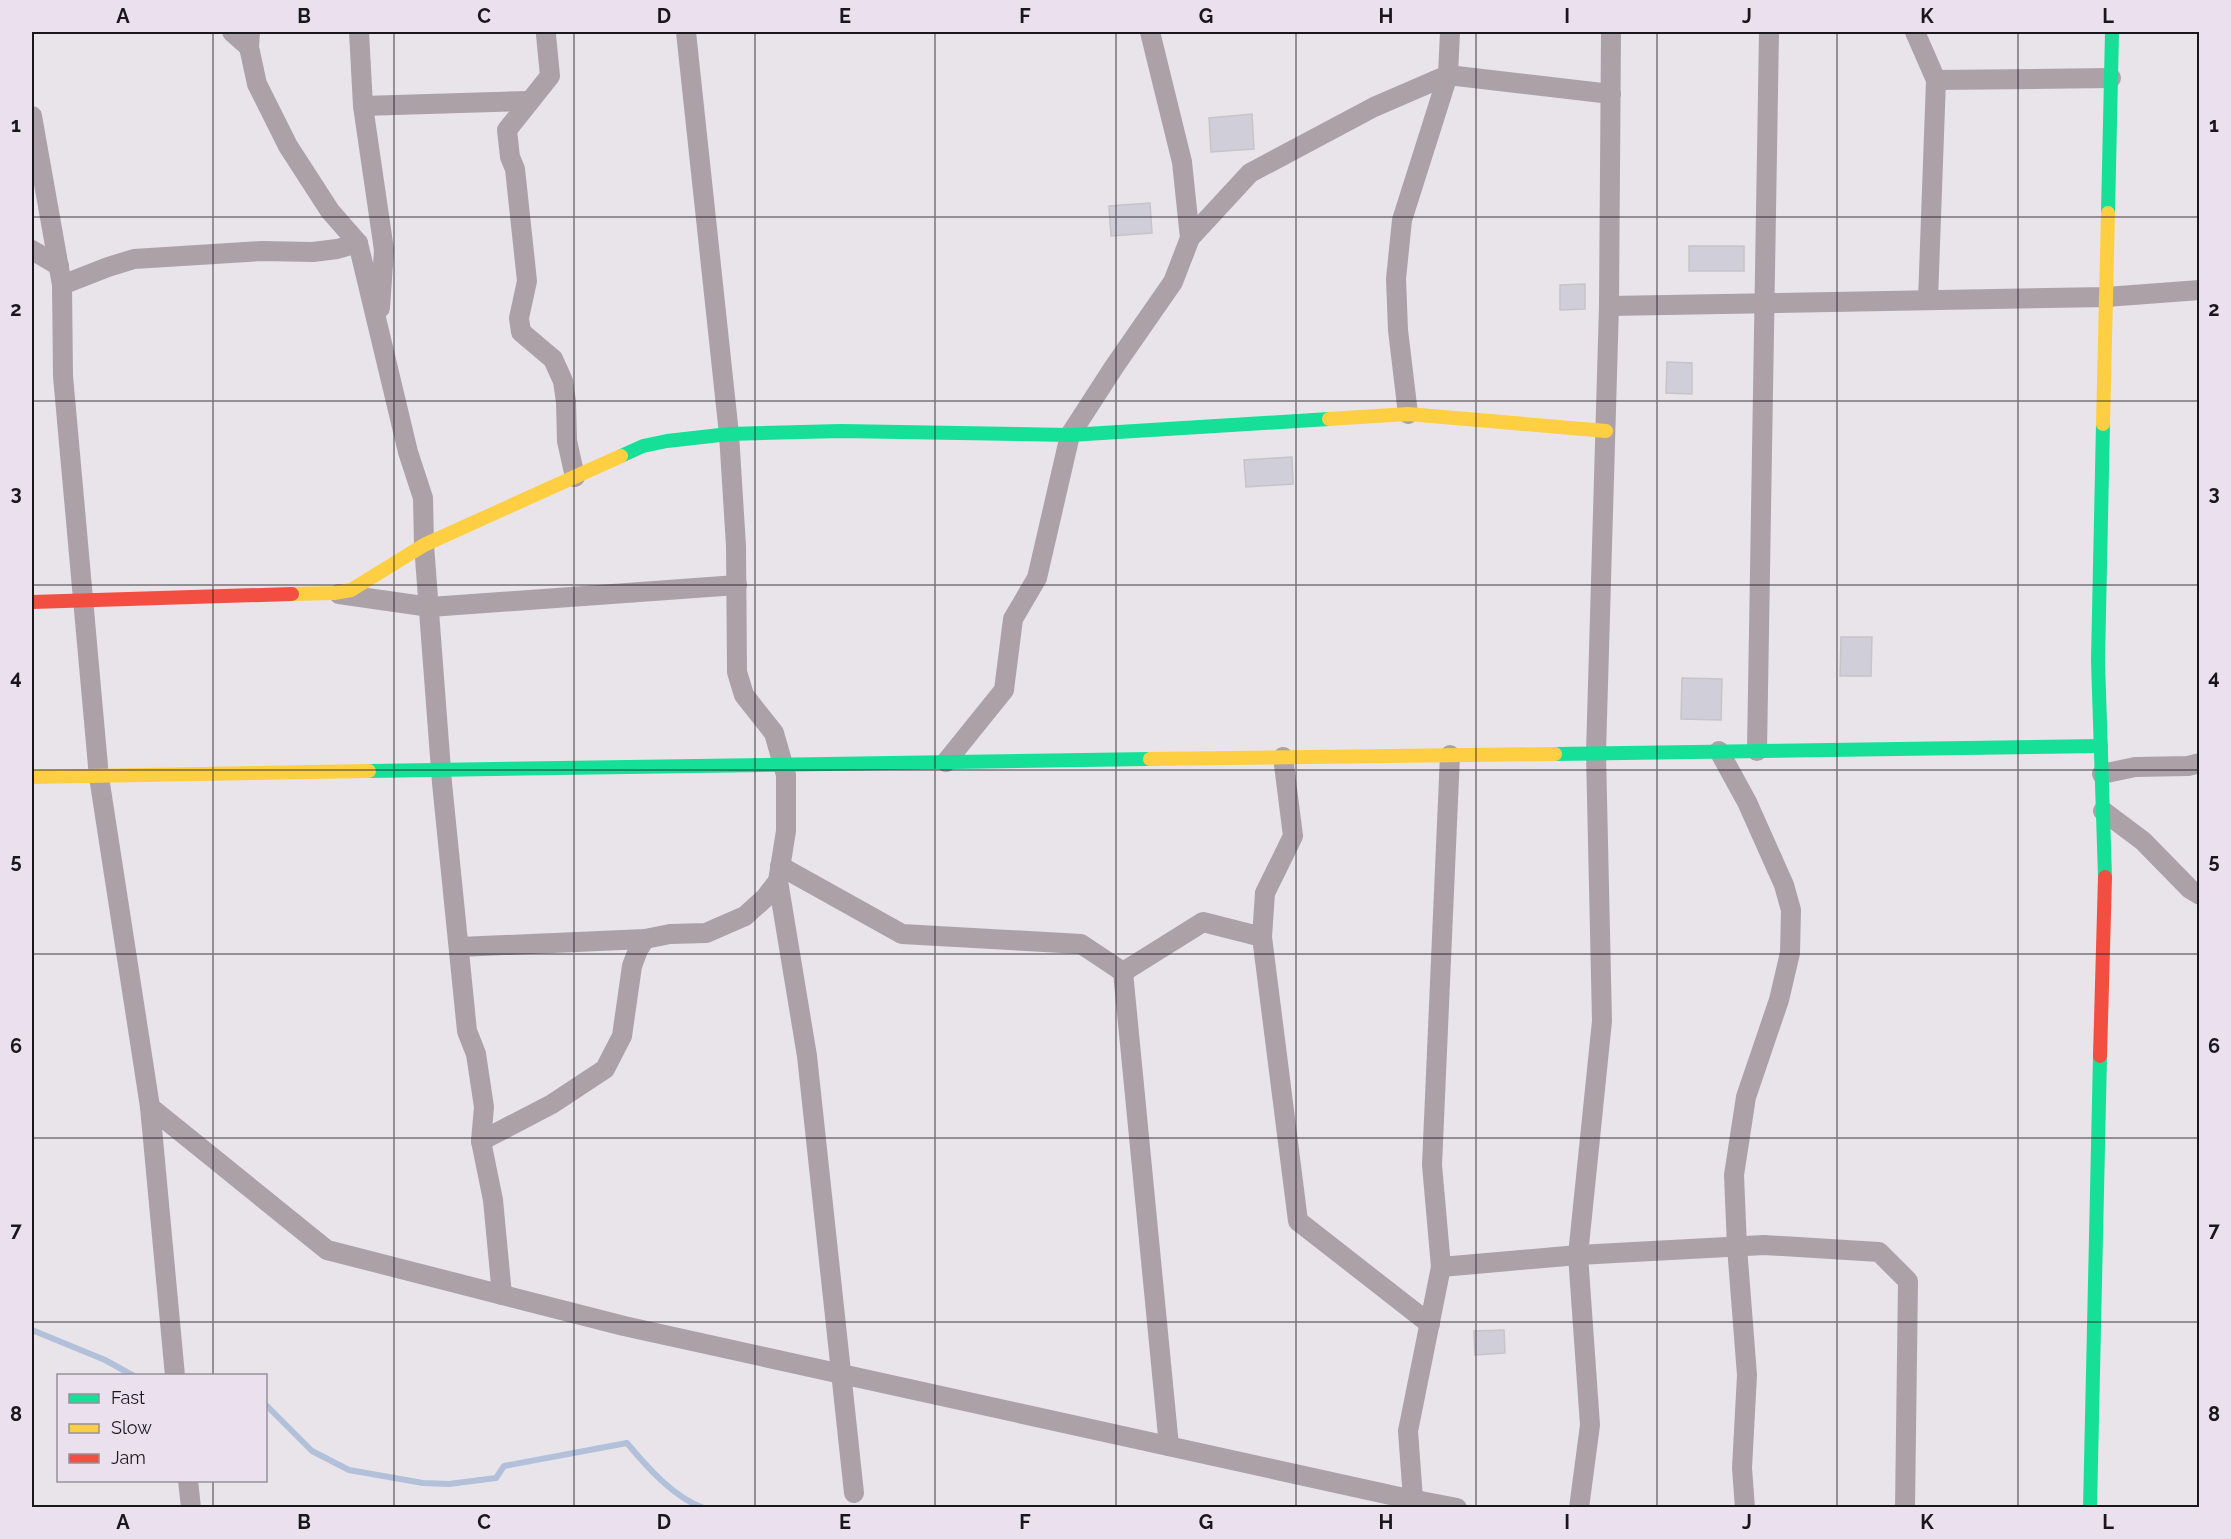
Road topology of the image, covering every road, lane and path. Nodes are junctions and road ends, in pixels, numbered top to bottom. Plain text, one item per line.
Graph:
1 (232, 32) edge
2 (359, 32) edge
3 (686, 32) edge
4 (1150, 32) edge
5 (1450, 32) edge
6 (1611, 32) edge
7 (1769, 32) edge
8 (1915, 32) edge
9 (2112, 32) edge
10 (546, 35) dead end
11 (249, 39) edge
12 (1448, 75) junction
13 (2111, 78) junction
14 (1936, 80) junction
15 (1611, 94) junction
16 (528, 101) junction
17 (363, 106) junction
18 (32, 116) edge
19 (32, 190) edge
20 (48, 211) junction
21 (1190, 238) junction
22 (358, 243) junction
23 (32, 250) edge
24 (60, 276) junction
25 (2199, 290) edge
26 (2106, 297) junction
27 (1928, 300) junction
28 (1765, 303) junction
29 (1610, 306) junction
30 (379, 326) junction
31 (1408, 414) junction
32 (1605, 431) junction
33 (729, 434) junction
34 (1070, 435) junction
35 (574, 477) junction
36 (424, 545) junction
37 (737, 585) junction
38 (334, 593) junction
39 (32, 602) edge
40 (83, 602) junction
41 (430, 607) junction
42 (2101, 746) junction
43 (1719, 751) junction
44 (1757, 751) junction
45 (1596, 753) junction
46 (1450, 755) junction
47 (1283, 757) junction
48 (946, 762) junction
49 (2199, 763) edge
50 (784, 764) junction
51 (441, 769) junction
52 (2102, 774) junction
53 (32, 777) edge
54 (99, 777) junction
55 (2103, 810) junction
56 (779, 873) junction
57 (2199, 895) edge
58 (1262, 937) junction
59 (645, 939) junction
60 (459, 947) junction
61 (1123, 972) junction
62 (150, 1107) junction
63 (481, 1141) junction
64 (1737, 1247) junction
65 (1578, 1255) junction
66 (1442, 1267) junction
67 (502, 1295) junction
68 (1430, 1324) junction
69 (175, 1374) edge
70 (840, 1374) junction
71 (1169, 1446) junction
72 (188, 1482) edge
73 (854, 1493) dead end
74 (1413, 1499) junction
75 (191, 1508) edge
76 (1457, 1508) edge
77 (1579, 1508) edge
78 (1745, 1508) edge
79 (1905, 1508) edge
80 (2090, 1508) edge

1 - 11 street
2 - 17 street
3 - 33 street
4 - 21 street
5 - 12 street
6 - 15 street
7 - 28 street
8 - 14 street
9 - 13 street
10 - 16 street
11 - 22 street
12 - 15 street
12 - 21 street
12 - 31 street
13 - 14 street
13 - 26 street
14 - 27 street
15 - 29 street
16 - 17 street
16 - 35 street
17 - 30 street
18 - 20 street
19 - 20 street
20 - 24 street
21 - 34 street
22 - 24 street
22 - 30 street
23 - 24 street
24 - 40 street
25 - 26 street
26 - 27 street
26 - 42 street
27 - 28 street
28 - 29 street
28 - 44 street
29 - 32 street
30 - 36 street
31 - 32 street
31 - 34 street
32 - 45 street
33 - 34 street
33 - 35 street
33 - 37 street
34 - 48 street
35 - 36 street
36 - 38 street
36 - 41 street
37 - 41 street
37 - 50 street
38 - 40 street
38 - 41 street
39 - 40 street
40 - 54 street
41 - 51 street
42 - 44 street
42 - 52 street
43 - 44 street
43 - 45 street
43 - 64 street
45 - 46 street
45 - 65 street
46 - 47 street
46 - 66 street
47 - 48 street
47 - 58 street
48 - 50 street
49 - 52 street
50 - 51 street
50 - 56 street
51 - 54 street
51 - 60 street
52 - 55 street
53 - 54 street
54 - 62 street
55 - 57 street
55 - 80 street
56 - 59 street
56 - 61 street
56 - 70 street
58 - 61 street
58 - 68 street
59 - 60 street
59 - 63 street
60 - 63 street
61 - 71 street
62 - 67 street
62 - 69 street
63 - 67 street
64 - 65 street
64 - 78 street
64 - 79 street
65 - 66 street
65 - 77 street
66 - 68 street
67 - 70 street
68 - 74 street
70 - 71 street
70 - 73 street
71 - 74 street
72 - 75 street
74 - 76 street

